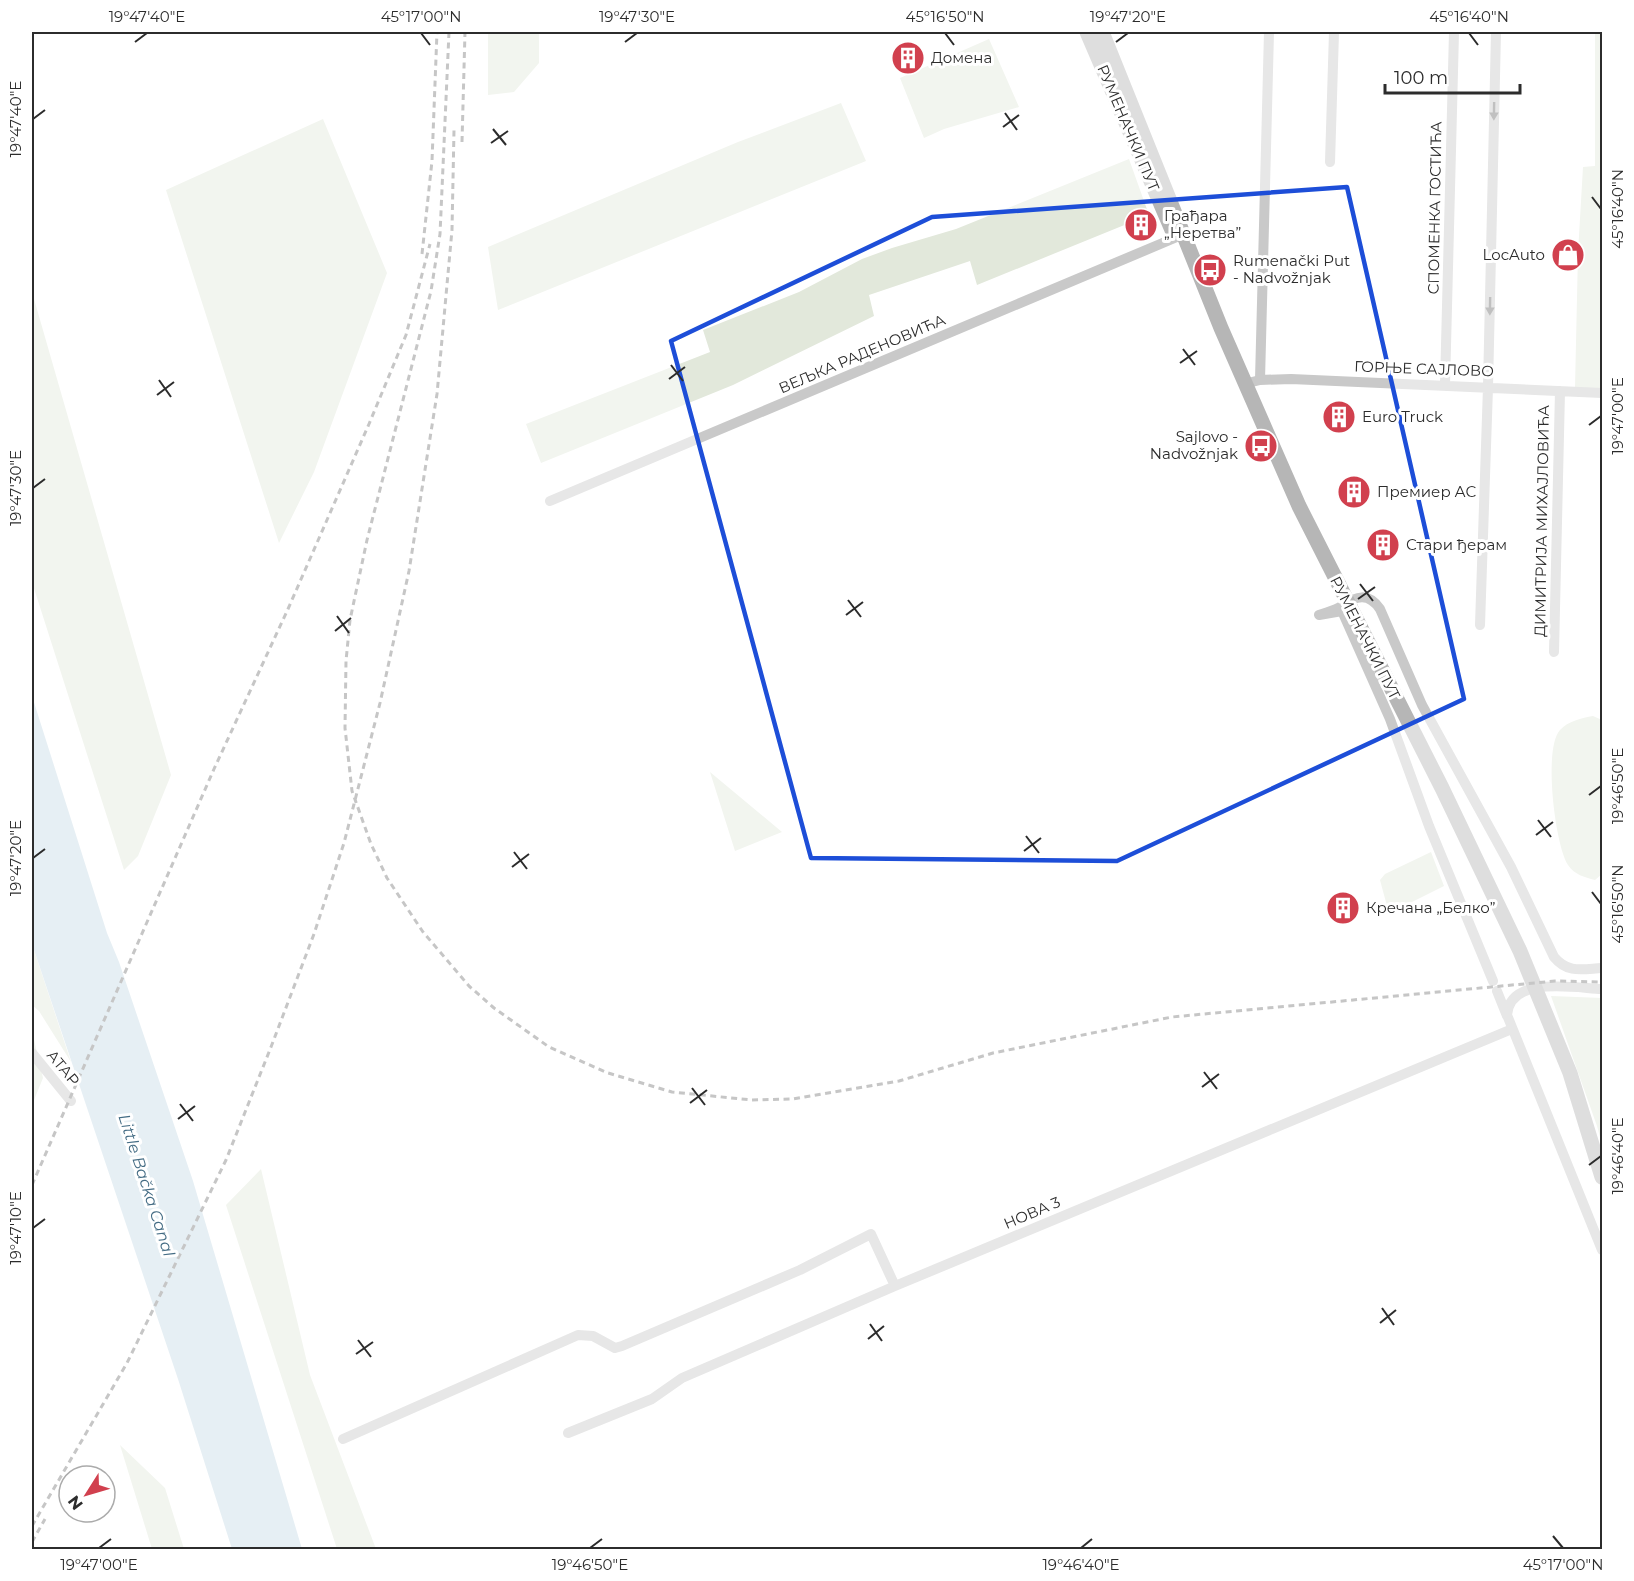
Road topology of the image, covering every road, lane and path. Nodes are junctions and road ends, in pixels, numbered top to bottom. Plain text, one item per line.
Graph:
1 (1087, 32) edge
2 (1102, 32) edge
3 (1269, 32) edge
4 (1334, 32) edge
5 (1454, 32) edge
6 (1496, 32) edge
7 (1330, 162) dead end
8 (1162, 194) junction
9 (1180, 236) junction
10 (1260, 380) junction
11 (1244, 384) junction
12 (1445, 385) junction
13 (1488, 387) junction
14 (1560, 391) junction
15 (1602, 393) edge
16 (550, 501) dead end
17 (1346, 602) junction
18 (1480, 625) dead end
19 (1554, 652) dead end
20 (1602, 968) edge
21 (1602, 989) edge
22 (1508, 1018) junction
23 (1512, 1029) junction
24 (32, 1053) edge
25 (71, 1101) dead end
26 (1602, 1177) edge
27 (1602, 1250) edge
28 (895, 1286) junction
29 (568, 1433) dead end
30 (343, 1439) dead end

1 - 8 main road, РУМЕНАЧКИ ПУТ
2 - 8 main road, РУМЕНАЧКИ ПУТ
3 - 10 street
4 - 7 street
5 - 12 street, СПОМЕНКА ГОСТИЋА
6 -> 13 street
8 - 9 main road, РУМЕНАЧКИ ПУТ
9 - 11 main road, РУМЕНАЧКИ ПУТ
9 - 16 street, ВЕЉКА РАДЕНОВИЋА
10 - 11 street, ГОРЊЕ САЈЛОВО
10 - 12 street, ГОРЊЕ САЈЛОВО
11 - 17 main road, РУМЕНАЧКИ ПУТ
12 - 13 street, ГОРЊЕ САЈЛОВО
13 - 14 street, ГОРЊЕ САЈЛОВО
13 - 18 street
14 - 15 street, ГОРЊЕ САЈЛОВО
14 - 19 street, ДИМИТРИЈА МИХАЈЛОВИЋА
17 - 20 street
17 - 22 street
17 - 26 main road, РУМЕНАЧКИ ПУТ
21 - 22 street
22 - 23 street
23 - 27 street
23 - 28 street, НОВА 3
24 - 25 street, АТАР
28 - 29 street, НОВА 3
28 - 30 street

